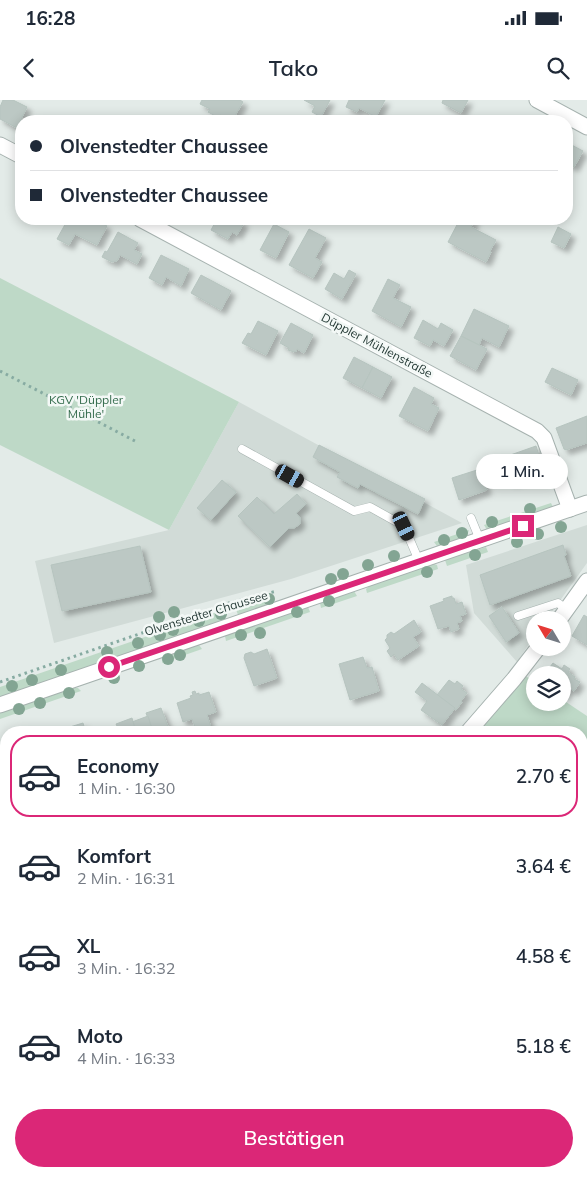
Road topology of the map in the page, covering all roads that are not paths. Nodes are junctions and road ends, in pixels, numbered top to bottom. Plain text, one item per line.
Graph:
1 (537, 100) edge
2 (565, 115) edge
3 (573, 119) edge
4 (587, 127) edge
5 (0, 144) edge
6 (15, 153) edge
7 (151, 225) edge
8 (242, 449) dead end
9 (587, 503) edge
10 (570, 509) junction
11 (471, 518) dead end
12 (480, 540) junction
13 (420, 561) junction
14 (587, 581) edge
15 (533, 611) edge
16 (561, 611) edge
17 (566, 611) edge
18 (526, 613) edge
19 (518, 616) dead end
20 (532, 656) edge
21 (0, 705) edge
22 (473, 726) edge

1 - 2 street
3 - 4 street
5 - 6 street
7 - 10 street, Düppler Mühlenstraße
8 - 13 lane
9 - 10 street, Olvenstedter Chaussee
10 - 12 street, Olvenstedter Chaussee
11 - 12 lane
12 - 13 street, Olvenstedter Chaussee
13 - 21 street, Olvenstedter Chaussee
14 - 17 street
15 - 16 lane
18 - 19 lane
20 - 22 street

